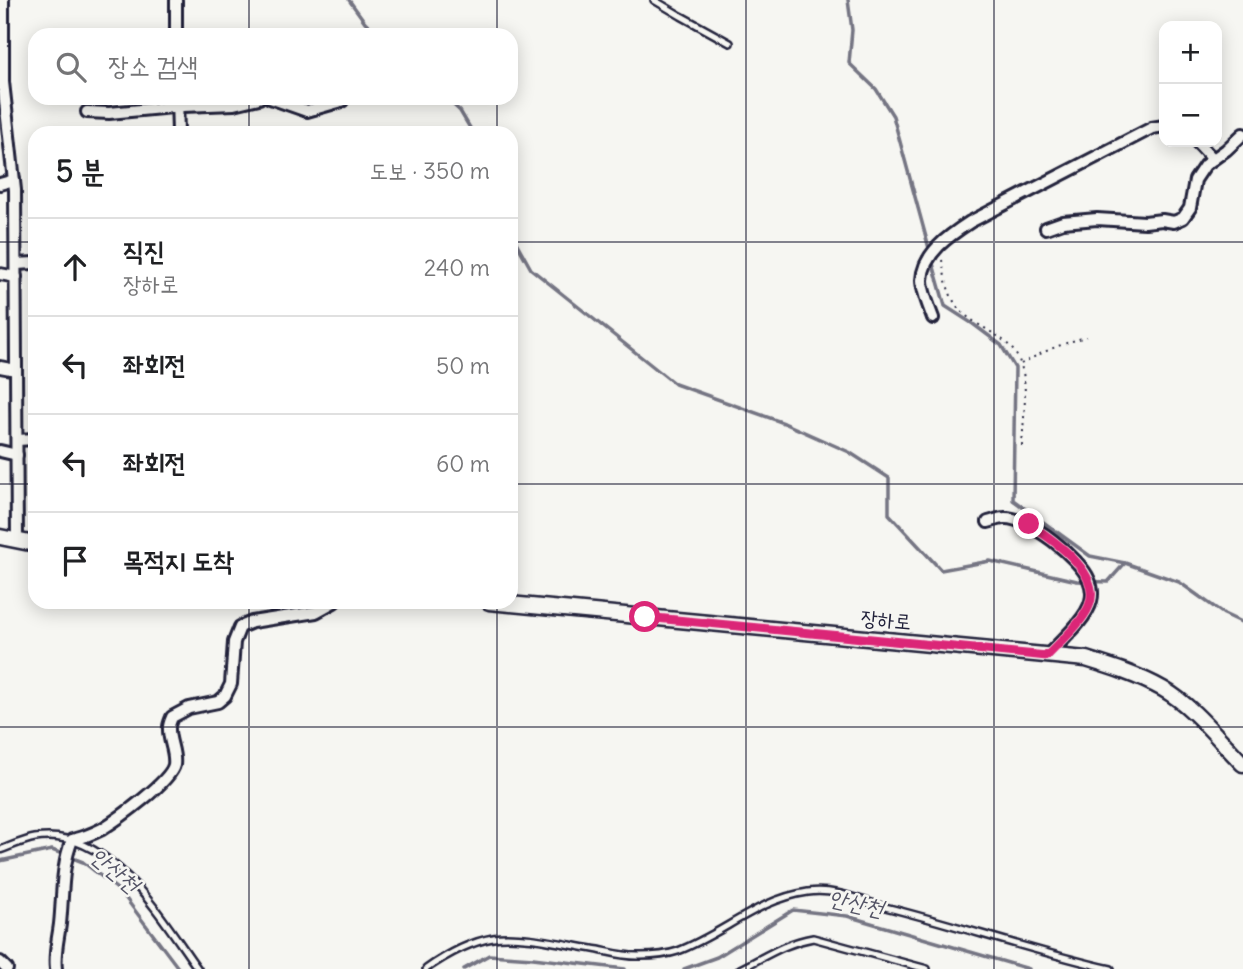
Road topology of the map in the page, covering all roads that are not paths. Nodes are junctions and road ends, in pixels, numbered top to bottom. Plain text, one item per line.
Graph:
1 (3, 0) edge
2 (176, 0) edge
3 (654, 0) edge
4 (176, 28) edge
5 (730, 43) dead end
6 (2, 60) edge
7 (159, 105) edge
8 (178, 105) edge
9 (290, 105) edge
10 (328, 105) edge
11 (88, 113) dead end
12 (177, 126) edge
13 (1159, 127) edge
14 (1243, 134) edge
15 (1202, 147) edge
16 (1213, 159) junction
17 (14, 180) junction
18 (0, 184) edge
19 (1046, 228) dead end
20 (28, 263) edge
21 (16, 264) junction
22 (0, 274) edge
23 (16, 277) junction
24 (933, 318) dead end
25 (0, 368) edge
26 (16, 370) junction
27 (28, 439) edge
28 (17, 440) junction
29 (0, 452) edge
30 (17, 454) junction
31 (988, 522) dead end
32 (0, 537) edge
33 (17, 540) junction
34 (28, 542) edge
35 (518, 605) edge
36 (321, 609) edge
37 (1047, 656) junction
38 (1243, 764) edge
39 (71, 843) junction
40 (0, 850) edge
41 (0, 962) edge
42 (7, 969) edge
43 (55, 969) edge
44 (198, 969) edge
45 (426, 969) edge
46 (740, 969) edge
47 (927, 969) edge
48 (1111, 969) edge

1 - 6 street
2 - 4 street
3 - 5 lane
6 - 17 street
7 - 11 street
8 - 12 street
9 - 10 street
13 - 24 street
14 - 16 street
15 - 16 street
16 - 19 street
17 - 18 street
17 - 21 street
20 - 21 street
21 - 23 street
22 - 23 street
23 - 26 street
25 - 26 street
26 - 28 street
27 - 28 street
28 - 30 street
29 - 30 street
30 - 33 street
31 - 37 street
32 - 33 street
33 - 34 street
35 - 37 street, 장하로
36 - 39 street
37 - 38 street, 장하로
39 - 40 lane
39 - 43 street
39 - 44 lane
41 - 42 street
45 - 48 lane
46 - 47 lane

